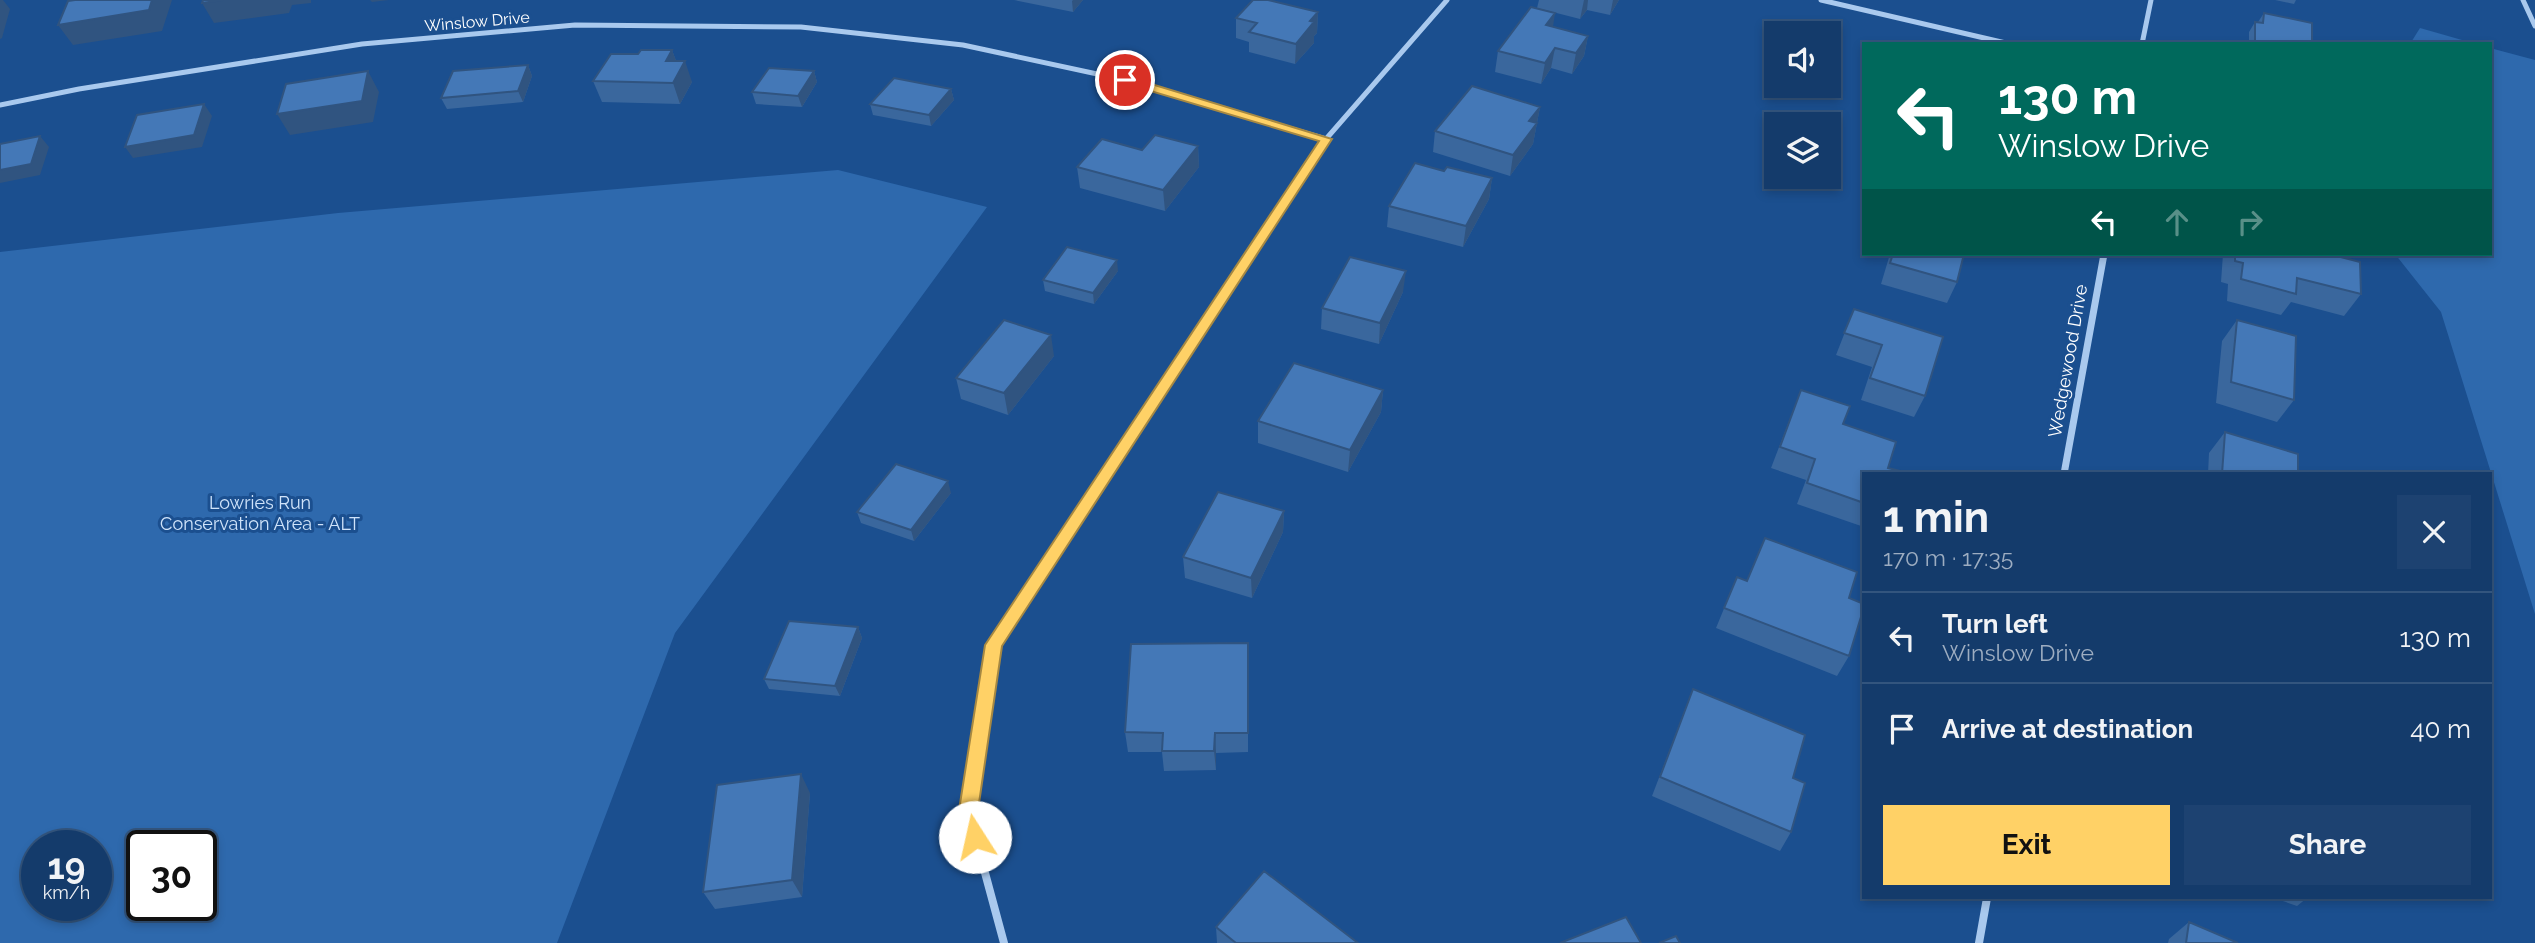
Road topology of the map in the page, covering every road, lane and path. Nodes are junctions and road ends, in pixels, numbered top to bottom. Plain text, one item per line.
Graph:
1 (1447, 0) edge
2 (1821, 0) edge
3 (2151, 0) edge
4 (2523, 0) edge
5 (2535, 26) edge
6 (2001, 42) edge
7 (2142, 42) edge
8 (0, 105) edge
9 (1326, 139) junction
10 (2104, 256) edge
11 (2064, 472) edge
12 (1987, 899) edge
13 (1004, 943) edge
14 (1979, 943) edge

1 - 9 street
2 - 6 street
3 - 7 street
4 - 5 street
8 - 9 street, Winslow Drive
9 - 13 street
10 - 11 street, Wedgewood Drive
12 - 14 street

